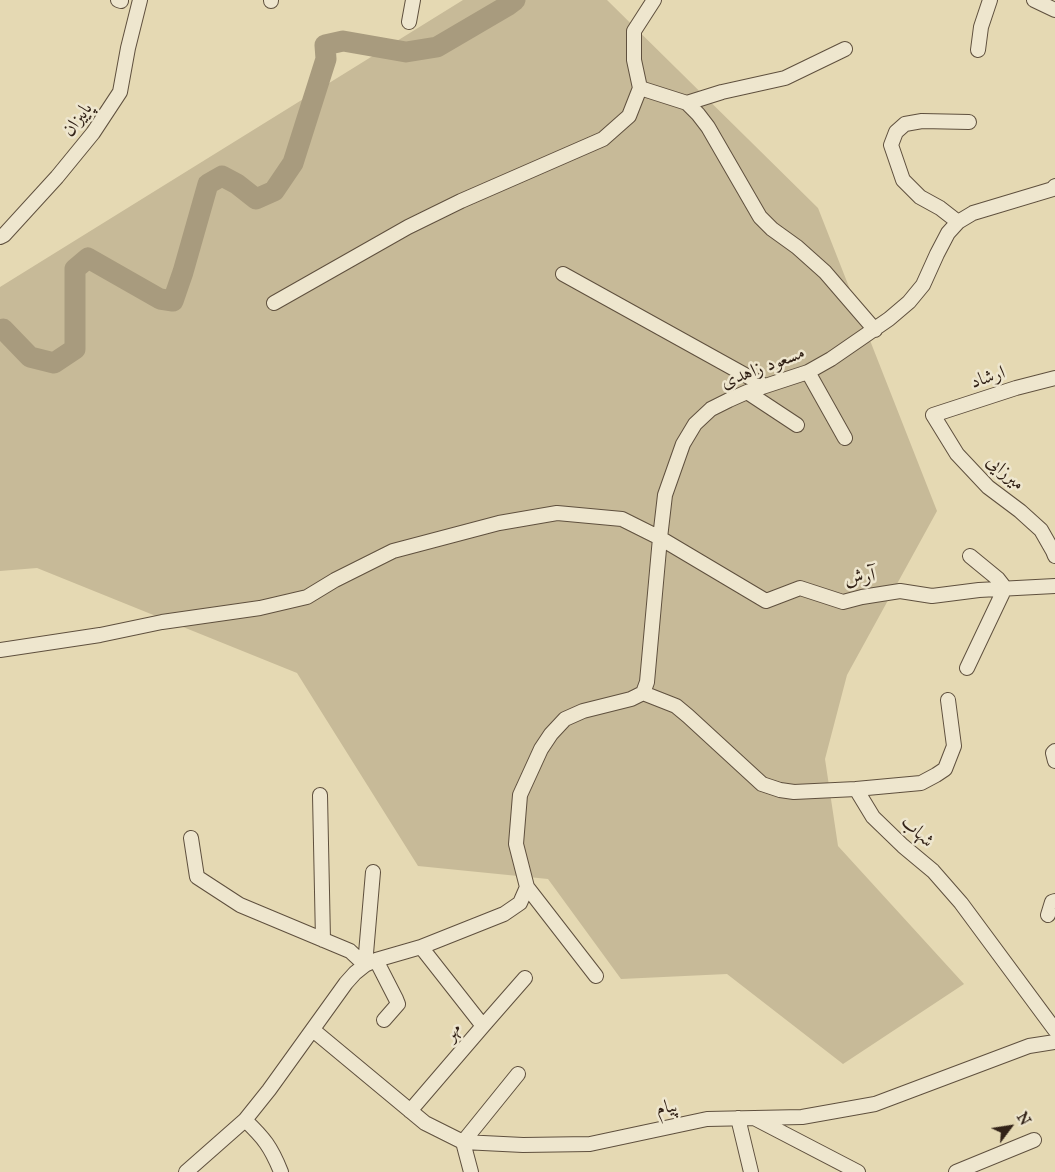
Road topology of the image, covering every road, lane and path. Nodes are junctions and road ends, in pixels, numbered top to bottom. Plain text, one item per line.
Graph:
1 (140, 0) edge
2 (413, 0) edge
3 (654, 0) edge
4 (990, 0) edge
5 (1034, 0) edge
6 (1055, 10) edge
7 (409, 22) dead end
8 (845, 49) dead end
9 (978, 50) dead end
10 (640, 88) junction
11 (686, 103) junction
12 (969, 122) dead end
13 (1054, 189) edge
14 (958, 222) junction
15 (0, 237) edge
16 (563, 274) dead end
17 (274, 303) dead end
18 (875, 330) junction
19 (808, 372) junction
20 (1055, 378) edge
21 (765, 386) junction
22 (747, 392) junction
23 (933, 415) joint
24 (797, 425) dead end
25 (845, 438) dead end
26 (660, 538) junction
27 (970, 556) dead end
28 (1055, 556) edge
29 (1055, 586) edge
30 (1005, 588) junction
31 (0, 650) edge
32 (967, 668) dead end
33 (643, 693) junction
34 (948, 700) dead end
35 (1055, 751) edge
36 (1055, 761) edge
37 (856, 789) junction
38 (320, 796) dead end
39 (191, 838) dead end
40 (373, 872) dead end
41 (527, 887) junction
42 (1055, 901) edge
43 (1048, 915) dead end
44 (323, 940) junction
45 (421, 947) junction
46 (370, 962) junction
47 (596, 976) dead end
48 (526, 978) dead end
49 (384, 1020) dead end
50 (482, 1026) junction
51 (313, 1030) junction
52 (1055, 1030) edge
53 (1055, 1042) edge
54 (518, 1074) dead end
55 (410, 1111) junction
56 (738, 1118) junction
57 (754, 1118) junction
58 (244, 1120) junction
59 (1034, 1140) dead end
60 (463, 1142) junction
61 (186, 1172) edge
62 (281, 1172) edge
63 (471, 1172) edge
64 (751, 1172) edge
65 (858, 1172) edge
66 (956, 1172) edge

1 - 15 street, پاییزان
2 - 7 street
3 - 10 street
4 - 9 street
5 - 6 street
8 - 11 street
10 - 11 street
10 - 17 street
11 - 18 street
12 - 14 street
13 - 14 street, مسعود زاهدی
14 - 18 street, مسعود زاهدی
16 - 21 street
18 - 19 street, مسعود زاهدی
19 - 21 street, مسعود زاهدی
19 - 25 street
20 - 23 street, ارشاد
21 - 22 street, مسعود زاهدی
22 - 24 street
22 - 26 street, مسعود زاهدی
23 - 28 street, میرزایی
26 - 30 street, آرش
26 - 31 street
26 - 33 street, مسعود زاهدی
27 - 30 street
29 - 30 street, آرش
30 - 32 street
33 - 37 street
33 - 41 street
34 - 37 street, شهاب
35 - 36 street
37 - 52 street, شهاب
38 - 44 street
39 - 44 street
40 - 46 street
41 - 45 street
41 - 47 street
42 - 43 street
44 - 46 street
45 - 46 street
45 - 50 street
46 - 49 street
46 - 51 street
48 - 50 street, مهر
50 - 55 street, مهر
51 - 55 street, پیام
51 - 58 street
53 - 57 street, پیام
54 - 60 street
55 - 60 street, پیام
56 - 57 street, پیام
56 - 60 street, پیام
56 - 64 street
57 - 65 street
58 - 61 street
58 - 62 street
59 - 66 street
60 - 63 street

